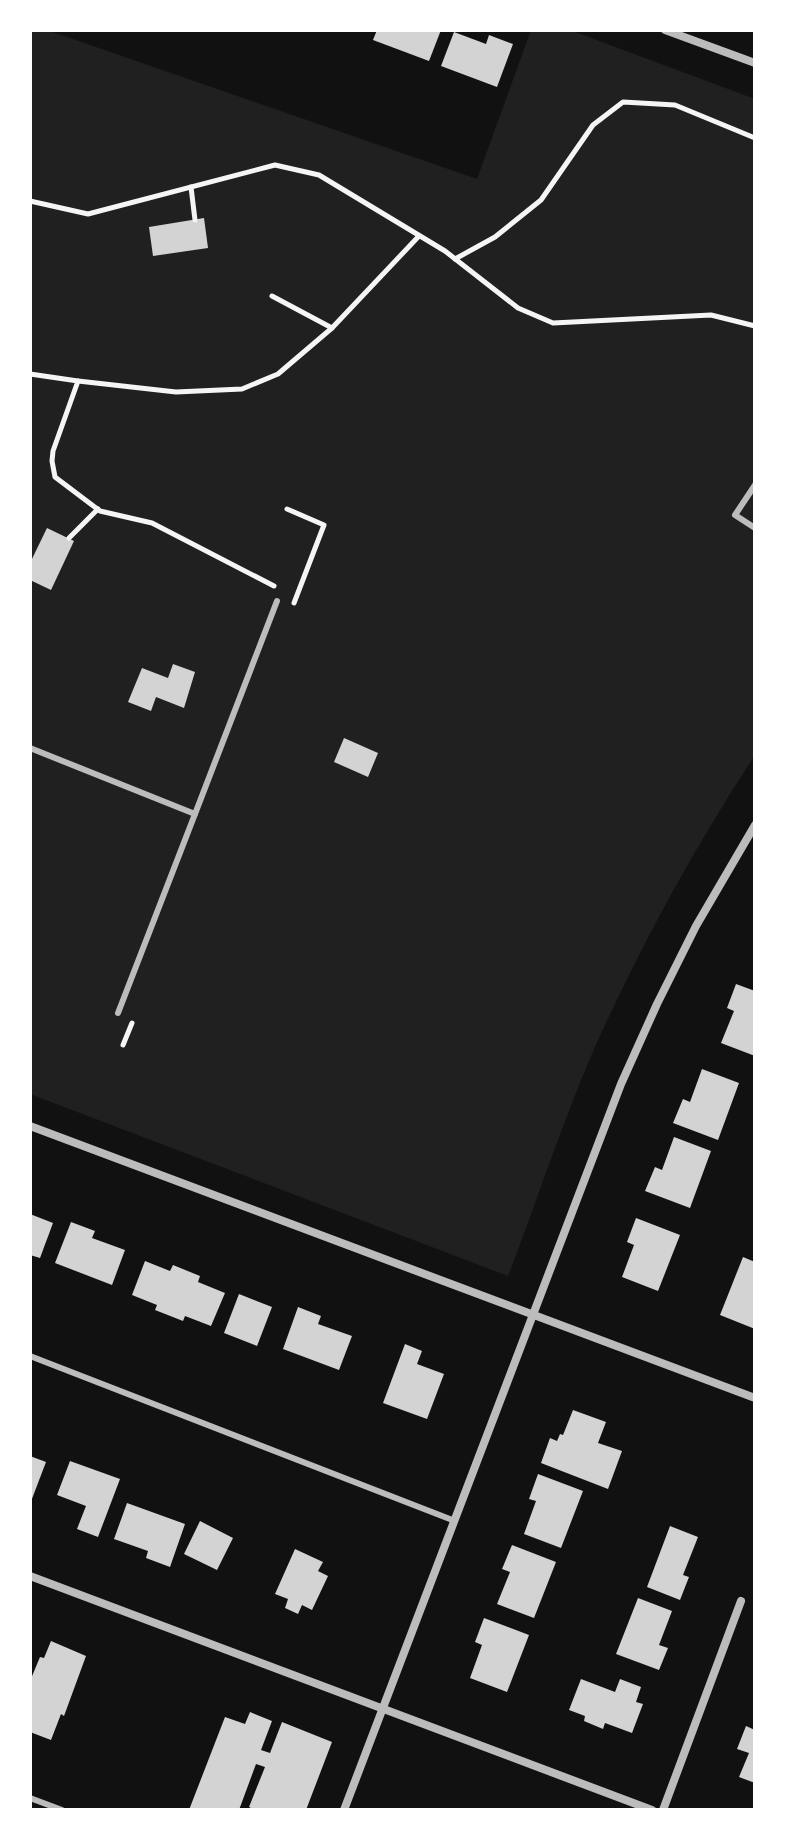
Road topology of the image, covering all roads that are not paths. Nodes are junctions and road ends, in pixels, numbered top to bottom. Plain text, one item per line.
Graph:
1 (665, 30) edge
2 (755, 63) edge
3 (755, 485) edge
4 (755, 528) edge
5 (277, 601) dead end
6 (30, 748) edge
7 (195, 814) junction
8 (755, 825) edge
9 (118, 1013) dead end
10 (30, 1126) edge
11 (534, 1315) junction
12 (30, 1356) edge
13 (755, 1398) edge
14 (455, 1521) junction
15 (30, 1576) edge
16 (741, 1601) dead end
17 (383, 1709) junction
18 (30, 1798) edge
19 (62, 1810) edge
20 (344, 1810) edge
21 (652, 1810) edge
22 (663, 1810) edge

1 - 2 street
3 - 4 lane
5 - 7 lane
6 - 7 lane
7 - 9 lane
8 - 11 street
10 - 11 street
11 - 13 street
11 - 14 street
12 - 14 lane
14 - 17 street
15 - 17 street
16 - 22 street
17 - 20 street
17 - 21 street
18 - 19 lane

